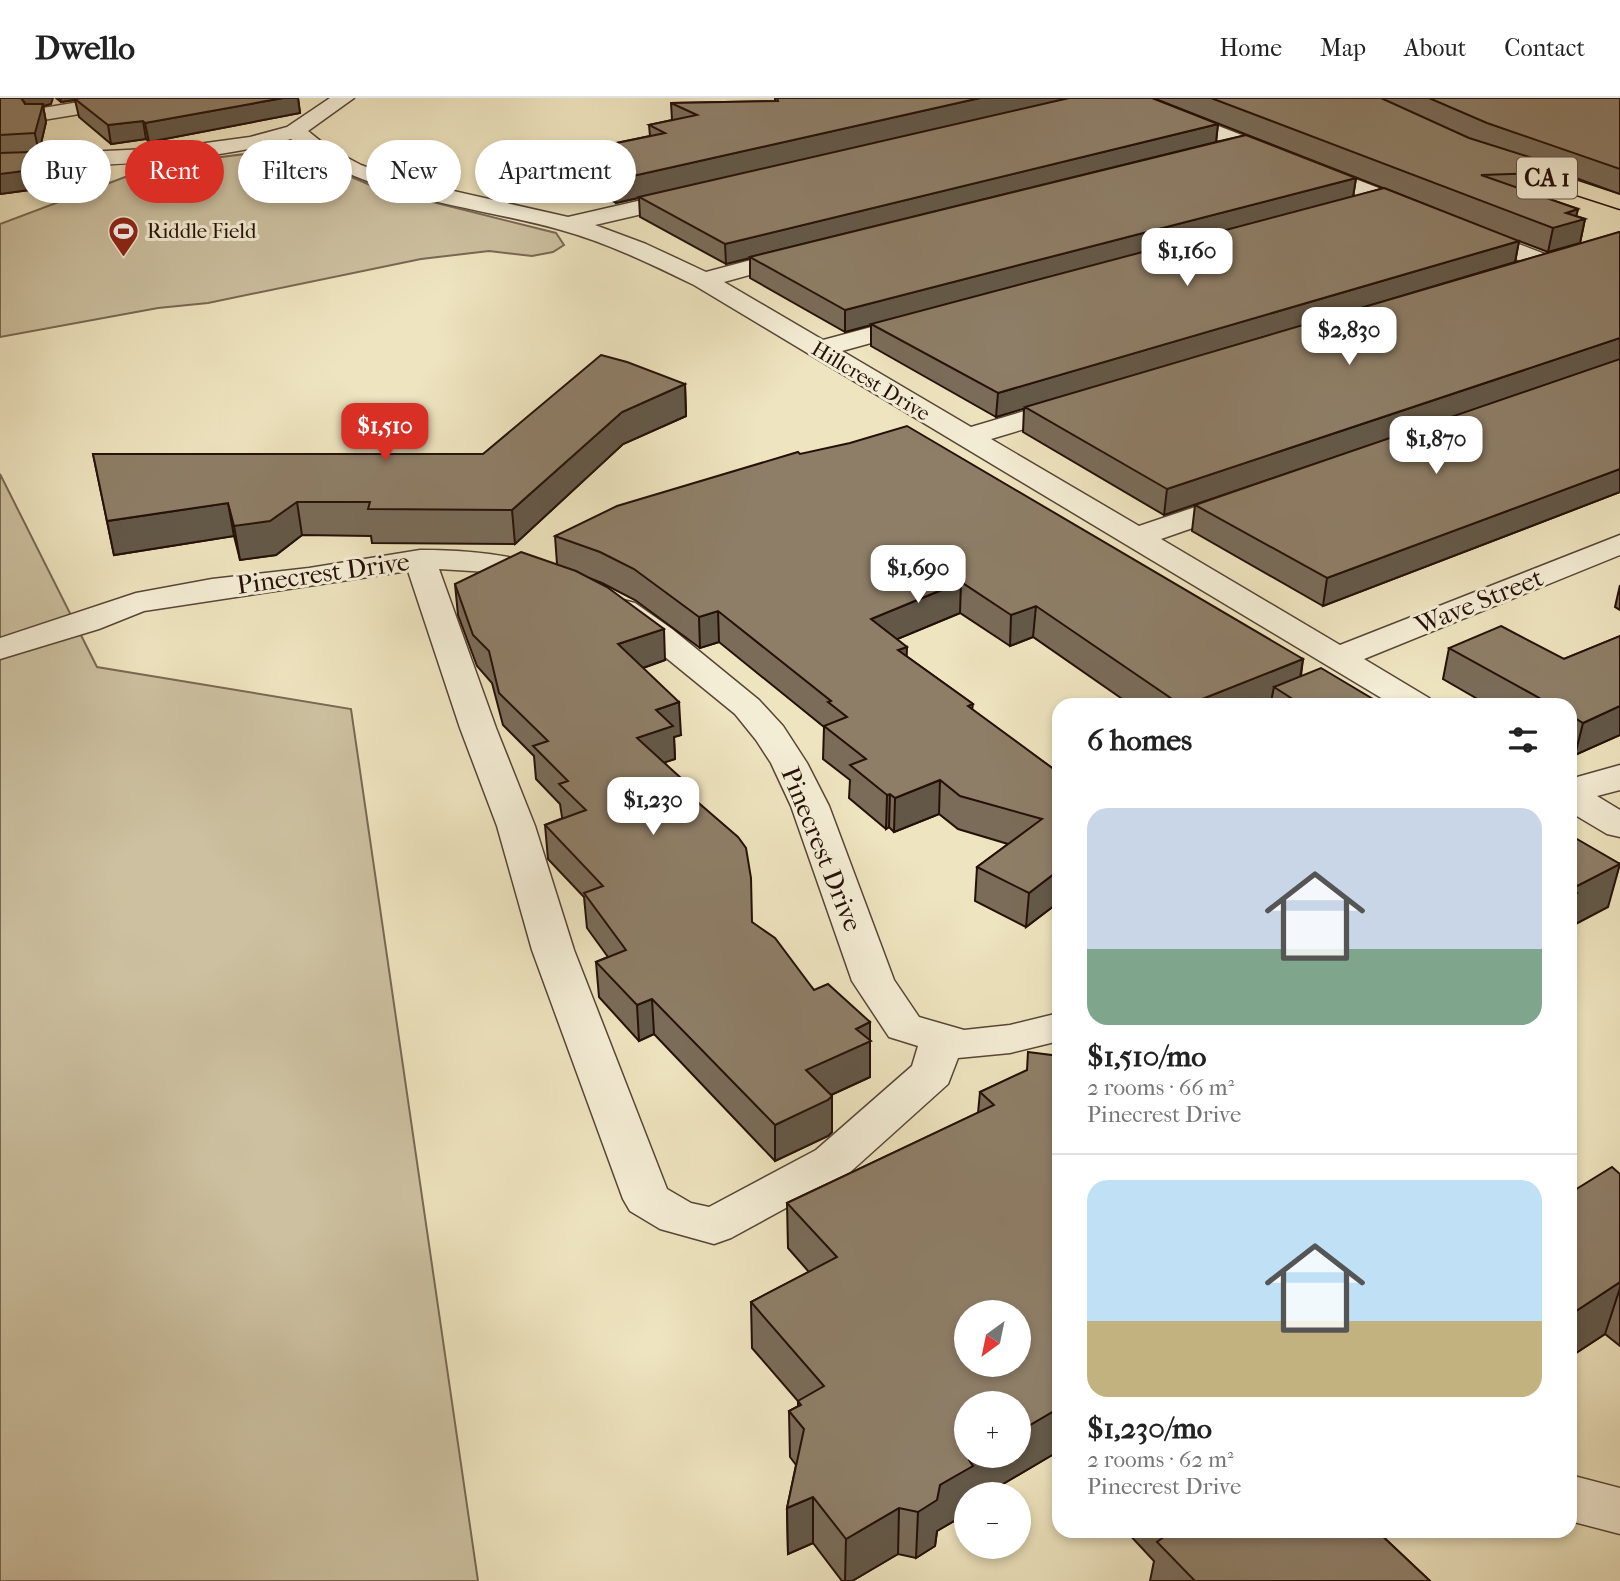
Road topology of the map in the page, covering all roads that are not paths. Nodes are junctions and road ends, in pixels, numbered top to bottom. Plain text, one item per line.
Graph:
1 (18, 98) edge
2 (140, 98) edge
3 (344, 98) edge
4 (1128, 98) edge
5 (37, 115) junction
6 (294, 131) junction
7 (66, 140) edge
8 (1247, 144) junction
9 (1208, 154) edge
10 (111, 158) edge
11 (21, 162) edge
12 (0, 163) edge
13 (1506, 164) edge
14 (706, 192) edge
15 (1385, 198) junction
16 (1620, 202) edge
17 (1345, 209) edge
18 (569, 224) junction
19 (821, 249) edge
20 (1509, 276) edge
21 (703, 280) junction
22 (939, 317) edge
23 (817, 350) junction
24 (1100, 398) edge
25 (966, 438) junction
26 (1266, 493) edge
27 (1135, 538) junction
28 (1620, 544) edge
29 (419, 559) junction
30 (0, 649) edge
31 (1337, 658) junction
32 (1405, 698) edge
33 (1620, 776) edge
34 (1577, 789) edge
35 (1577, 800) edge
36 (1620, 826) edge
37 (1052, 1029) edge
38 (942, 1040) junction
39 (1577, 1500) edge
40 (1620, 1511) edge

1 - 5 street
2 - 5 street
3 - 6 street
4 - 8 street
5 - 7 street
6 - 10 street
6 - 18 street, Hillcrest Drive
8 - 9 street
8 - 15 street
11 - 12 street
13 - 16 highway, CA 1
14 - 18 street
15 - 17 street
15 - 20 street
18 - 21 street, Hillcrest Drive
19 - 21 street
21 - 23 street, Hillcrest Drive
22 - 23 street
23 - 25 street, Hillcrest Drive
24 - 25 street
25 - 27 street, Hillcrest Drive
26 - 27 street
27 - 31 street, Hillcrest Drive
28 - 31 street, Wave Street
29 - 30 street, Pinecrest Drive
29 - 38 street, Pinecrest Drive
29 - 38 street
31 - 32 street, Hillcrest Drive
33 - 34 street
35 - 36 street
37 - 38 street, Pinecrest Drive
39 - 40 street

